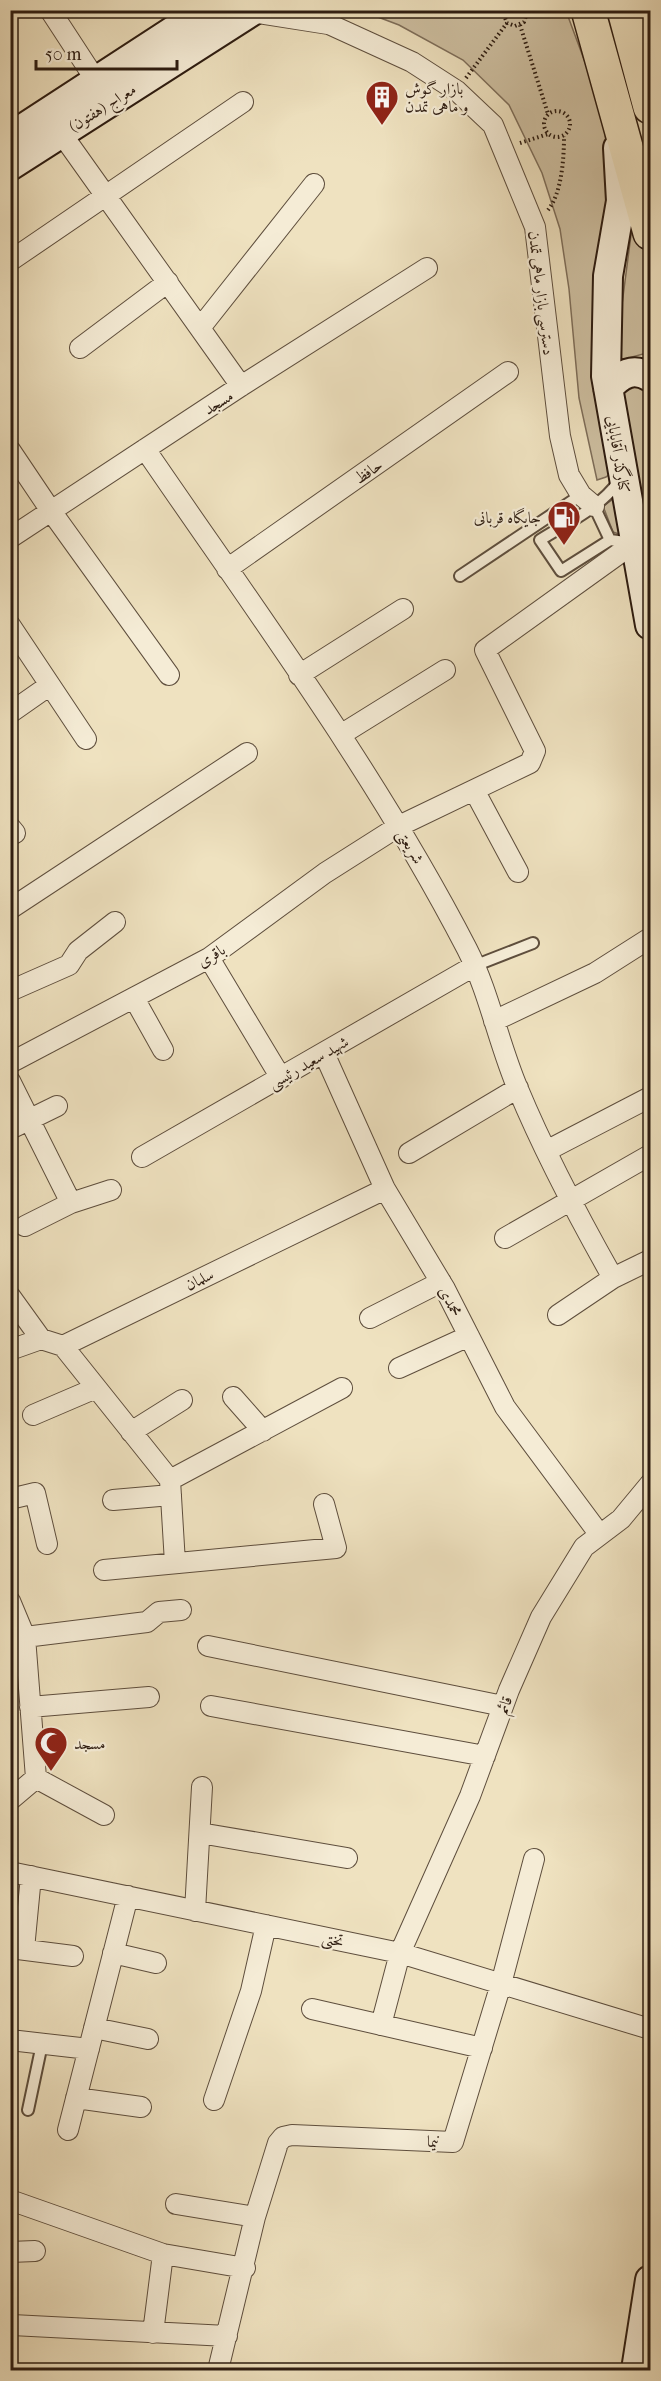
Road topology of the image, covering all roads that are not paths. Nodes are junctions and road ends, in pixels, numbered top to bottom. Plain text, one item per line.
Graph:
1 (50, 10) edge
2 (205, 10) edge
3 (313, 10) edge
4 (624, 10) edge
5 (253, 11) edge
6 (588, 13) edge
7 (331, 25) junction
8 (97, 82) junction
9 (243, 102) dead end
10 (651, 108) edge
11 (616, 110) junction
12 (61, 133) junction
13 (10, 137) edge
14 (10, 166) edge
15 (314, 184) dead end
16 (106, 196) junction
17 (651, 233) edge
18 (10, 261) edge
19 (427, 268) dead end
20 (168, 282) junction
21 (200, 328) junction
22 (80, 348) dead end
23 (508, 372) dead end
24 (651, 377) edge
25 (241, 386) junction
26 (608, 388) junction
27 (145, 449) junction
28 (10, 450) edge
29 (623, 476) junction
30 (587, 501) junction
31 (51, 511) junction
32 (10, 538) edge
33 (622, 542) junction
34 (227, 570) junction
35 (460, 576) dead end
36 (402, 609) dead end
37 (10, 626) edge
38 (651, 626) edge
39 (445, 670) dead end
40 (169, 675) dead end
41 (299, 675) junction
42 (50, 685) junction
43 (10, 713) edge
44 (342, 734) junction
45 (86, 739) dead end
46 (247, 753) dead end
47 (474, 790) junction
48 (399, 826) junction
49 (518, 872) dead end
50 (10, 909) edge
51 (115, 922) dead end
52 (651, 938) edge
53 (533, 943) dead end
54 (209, 958) junction
55 (474, 966) junction
56 (10, 991) edge
57 (134, 998) junction
58 (494, 1022) junction
59 (163, 1050) dead end
60 (324, 1053) junction
61 (10, 1063) edge
62 (281, 1077) junction
63 (10, 1082) edge
64 (518, 1088) junction
65 (651, 1097) edge
66 (57, 1106) dead end
67 (29, 1118) junction
68 (10, 1129) edge
69 (546, 1150) junction
70 (409, 1153) dead end
71 (651, 1155) edge
72 (142, 1157) dead end
73 (385, 1189) junction
74 (111, 1190) dead end
75 (569, 1200) junction
76 (71, 1203) junction
77 (26, 1226) dead end
78 (505, 1238) dead end
79 (651, 1260) edge
80 (613, 1278) junction
81 (441, 1282) junction
82 (10, 1296) edge
83 (558, 1315) dead end
84 (370, 1318) dead end
85 (469, 1336) junction
86 (41, 1339) junction
87 (63, 1346) junction
88 (10, 1350) edge
89 (399, 1368) dead end
90 (96, 1388) junction
91 (342, 1388) dead end
92 (233, 1397) dead end
93 (182, 1400) dead end
94 (33, 1415) dead end
95 (263, 1431) junction
96 (130, 1432) junction
97 (651, 1484) edge
98 (170, 1488) junction
99 (10, 1499) edge
100 (113, 1500) dead end
101 (324, 1504) dead end
102 (600, 1535) junction
103 (47, 1544) dead end
104 (176, 1563) junction
105 (104, 1570) dead end
106 (10, 1601) edge
107 (181, 1610) dead end
108 (208, 1646) dead end
109 (20, 1652) edge
110 (149, 1697) dead end
111 (211, 1706) dead end
112 (503, 1706) junction
113 (30, 1707) junction
114 (484, 1756) junction
115 (36, 1778) junction
116 (202, 1787) dead end
117 (10, 1800) edge
118 (104, 1815) dead end
119 (200, 1833) junction
120 (348, 1857) dead end
121 (534, 1859) dead end
122 (10, 1872) edge
123 (31, 1876) junction
124 (128, 1896) junction
125 (195, 1911) junction
126 (266, 1925) junction
127 (17, 1948) edge
128 (113, 1953) junction
129 (400, 1953) junction
130 (73, 1956) dead end
131 (156, 1963) dead end
132 (501, 1984) junction
133 (312, 2009) dead end
134 (381, 2025) junction
135 (94, 2028) junction
136 (651, 2029) edge
137 (148, 2039) dead end
138 (10, 2040) edge
139 (42, 2044) junction
140 (482, 2048) junction
141 (89, 2049) junction
142 (76, 2098) junction
143 (214, 2100) dead end
144 (141, 2107) dead end
145 (28, 2110) dead end
146 (68, 2130) dead end
147 (10, 2200) edge
148 (176, 2204) dead end
149 (255, 2217) junction
150 (35, 2251) dead end
151 (10, 2252) edge
152 (163, 2253) junction
153 (245, 2268) junction
154 (651, 2280) edge
155 (12, 2325) edge
156 (153, 2333) junction
157 (227, 2336) junction
158 (218, 2370) edge
159 (636, 2370) edge

1 - 8 street
2 - 8 main road, معراج (هفتون)
3 - 7 street
4 - 10 highway
5 - 7 street
5 - 12 main road, معراج (هفتون)
6 - 11 highway
7 - 30 street, دسترسی بازار ماهی تمدن
8 - 13 main road, معراج (هفتون)
9 - 16 street
11 - 17 highway
11 - 26 main road, کنارگذر آقابابایی
12 - 14 main road, معراج (هفتون)
12 - 16 street
15 - 21 street
16 - 18 street
16 - 20 street
19 - 25 street, مسجد
20 - 21 street
20 - 22 street
21 - 25 street
23 - 34 street, حافظ
24 - 26 main road
25 - 27 street, مسجد
26 - 29 main road, کنارگذر آقابابایی
27 - 31 street, مسجد
27 - 34 street, شریعتی
28 - 31 street
29 - 30 lane
29 - 33 main road, کنارگذر آقابابایی
30 - 33 lane
30 - 33 lane
30 - 35 lane
31 - 32 street, مسجد
31 - 40 street
33 - 38 main road, کنارگذر آقابابایی
33 - 47 street, باقری
34 - 41 street, شریعتی
36 - 41 street
37 - 42 street
39 - 44 street
41 - 44 street, شریعتی
42 - 43 street
42 - 45 street
44 - 48 street, شریعتی
46 - 50 street
47 - 48 street, باقری
47 - 49 street
48 - 54 street, باقری
48 - 55 street, شریعتی
51 - 56 street
52 - 58 street
53 - 55 lane
54 - 57 street, باقری
54 - 62 street
55 - 58 street, شریعتی
55 - 60 street, شهید سعید رئیسی
57 - 59 street
57 - 61 street, باقری
58 - 64 street, شریعتی
60 - 62 street, شهید سعید رئیسی
60 - 73 street, محمدی
62 - 72 street, شهید سعید رئیسی
63 - 67 street
64 - 69 street, شریعتی
64 - 70 street
65 - 69 street
66 - 67 street
67 - 68 street
67 - 76 street
69 - 75 street, شریعتی
71 - 75 street
73 - 81 street, محمدی
73 - 87 street, سلمان
74 - 76 street
75 - 78 street
75 - 80 street, شریعتی
76 - 77 street
79 - 80 street
80 - 83 street
81 - 84 street
81 - 85 street, محمدی
82 - 86 street
85 - 89 street
85 - 102 street, محمدی
86 - 87 street
86 - 88 street
87 - 90 street
90 - 94 street
90 - 96 street
91 - 95 street
92 - 95 street
93 - 96 street
95 - 98 street
96 - 98 street
97 - 102 street, قائم
98 - 100 street
98 - 104 street
99 - 103 street
101 - 104 street
102 - 112 street, قائم
104 - 105 street
106 - 109 street
107 - 109 street
108 - 112 street
109 - 113 street
110 - 113 street
111 - 114 street
112 - 114 street, قائم
113 - 115 street
114 - 129 street, قائم
115 - 117 street
115 - 118 street
116 - 119 street
119 - 120 street
119 - 125 street
121 - 132 street, نیما
122 - 123 street, تختی
123 - 124 street, تختی
123 - 127 street
124 - 125 street, تختی
124 - 128 street
125 - 126 street, تختی
126 - 129 street, تختی
126 - 143 street
127 - 130 street
128 - 131 street
128 - 135 street
129 - 132 street, تختی
129 - 134 street, قائم
132 - 136 street, تختی
132 - 140 street, نیما
133 - 134 street
134 - 140 street
135 - 137 street
135 - 141 street
138 - 139 street
139 - 141 street
139 - 145 lane
140 - 149 street, نیما
141 - 142 street
142 - 144 street
142 - 146 street
147 - 152 street
148 - 149 street
149 - 153 street
150 - 151 street
152 - 153 street
152 - 156 street
153 - 157 street
154 - 159 main road
155 - 156 street
156 - 157 street
157 - 158 street

